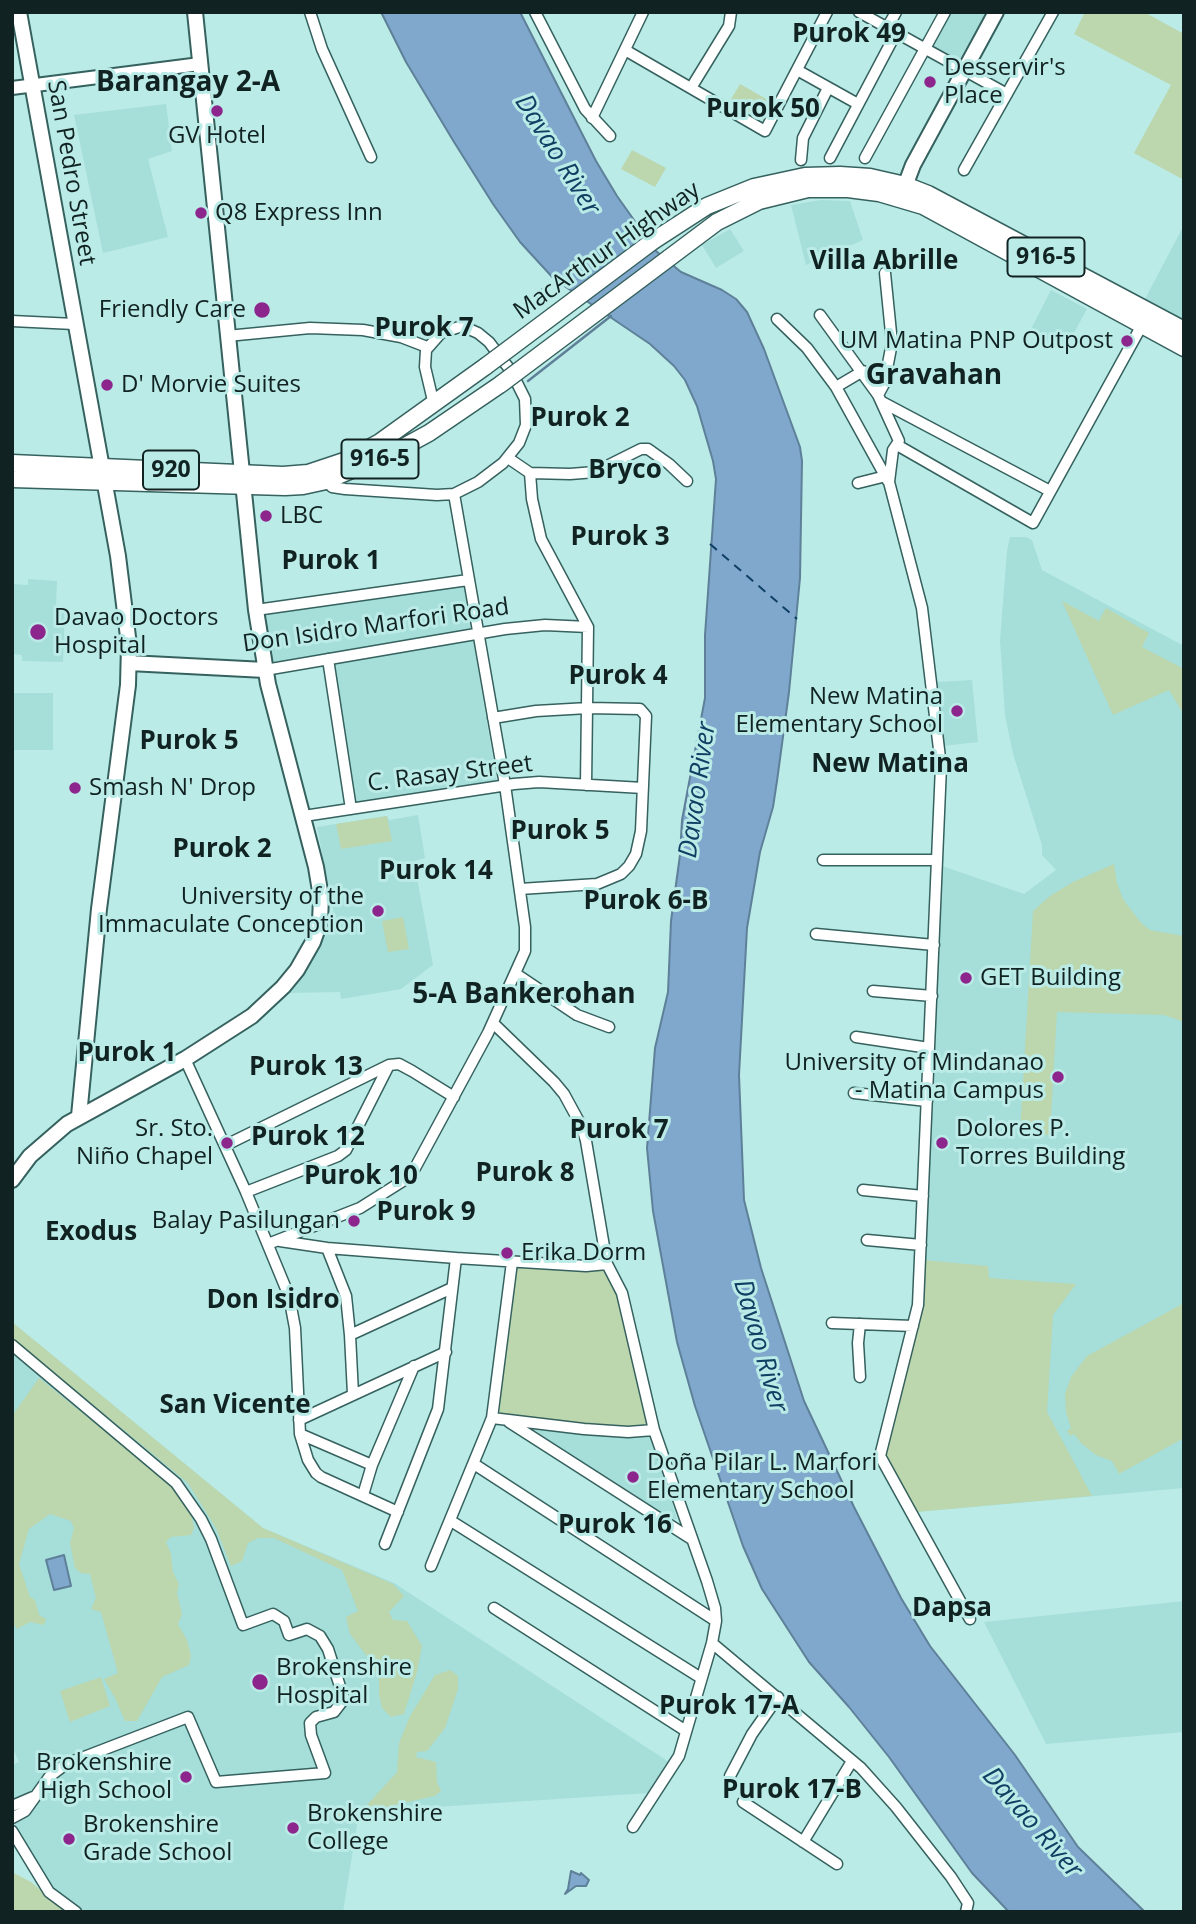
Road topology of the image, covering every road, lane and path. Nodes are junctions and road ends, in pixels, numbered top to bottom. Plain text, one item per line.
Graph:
1 (19, 12) edge
2 (195, 12) edge
3 (310, 12) edge
4 (535, 12) edge
5 (642, 12) edge
6 (827, 12) edge
7 (859, 12) edge
8 (895, 12) edge
9 (945, 12) edge
10 (996, 12) edge
11 (1053, 12) edge
12 (727, 14) edge
13 (892, 31) junction
14 (925, 49) junction
15 (625, 50) junction
16 (200, 64) junction
17 (797, 70) junction
18 (964, 71) junction
19 (32, 86) junction
20 (12, 88) edge
21 (691, 88) junction
22 (828, 88) junction
23 (1007, 94) junction
24 (858, 104) junction
25 (592, 118) junction
26 (610, 136) dead end
27 (371, 157) dead end
28 (830, 158) dead end
29 (865, 158) dead end
30 (801, 160) dead end
31 (964, 170) dead end
32 (903, 192) junction
33 (885, 273) dead end
34 (820, 316) dead end
35 (777, 319) dead end
36 (12, 320) edge
37 (74, 324) junction
38 (1142, 325) junction
39 (1184, 330) edge
40 (227, 336) junction
41 (427, 347) junction
42 (1184, 348) edge
43 (863, 371) junction
44 (426, 375) junction
45 (836, 387) junction
46 (453, 391) junction
47 (880, 398) junction
48 (433, 405) junction
49 (897, 445) junction
50 (508, 458) junction
51 (12, 463) edge
52 (102, 466) junction
53 (530, 473) junction
54 (12, 479) edge
55 (242, 479) junction
56 (887, 479) junction
57 (326, 481) junction
58 (687, 481) dead end
59 (104, 483) junction
60 (858, 483) dead end
61 (1050, 491) junction
62 (454, 494) junction
63 (468, 580) junction
64 (256, 610) junction
65 (588, 627) junction
66 (477, 634) junction
67 (328, 659) junction
68 (129, 663) junction
69 (265, 670) junction
70 (588, 708) junction
71 (493, 718) junction
72 (505, 785) junction
73 (586, 785) junction
74 (643, 788) junction
75 (351, 809) junction
76 (304, 816) junction
77 (823, 860) dead end
78 (936, 860) junction
79 (520, 889) junction
80 (816, 934) dead end
81 (934, 944) junction
82 (516, 974) junction
83 (873, 991) dead end
84 (932, 996) junction
85 (493, 1023) junction
86 (609, 1027) dead end
87 (856, 1037) dead end
88 (929, 1048) junction
89 (185, 1059) junction
90 (389, 1065) junction
91 (854, 1093) dead end
92 (454, 1097) junction
93 (927, 1101) junction
94 (79, 1116) junction
95 (226, 1146) junction
96 (12, 1180) edge
97 (863, 1189) dead end
98 (246, 1192) junction
99 (923, 1196) junction
100 (867, 1240) dead end
101 (279, 1241) junction
102 (268, 1244) junction
103 (921, 1245) junction
104 (327, 1248) junction
105 (456, 1258) junction
106 (512, 1262) junction
107 (607, 1264) junction
108 (452, 1288) junction
109 (832, 1323) dead end
110 (860, 1324) junction
111 (913, 1326) junction
112 (351, 1335) junction
113 (12, 1345) edge
114 (446, 1352) junction
115 (414, 1366) junction
116 (860, 1377) dead end
117 (353, 1394) junction
118 (492, 1418) junction
119 (299, 1420) junction
120 (509, 1422) junction
121 (654, 1430) junction
122 (300, 1434) junction
123 (474, 1464) junction
124 (372, 1465) junction
125 (363, 1495) junction
126 (398, 1512) junction
127 (451, 1521) junction
128 (691, 1538) junction
129 (385, 1544) dead end
130 (431, 1566) dead end
131 (494, 1608) dead end
132 (971, 1619) dead end
133 (716, 1621) junction
134 (712, 1643) junction
135 (701, 1678) junction
136 (778, 1697) junction
137 (686, 1731) junction
138 (852, 1761) junction
139 (730, 1776) dead end
140 (33, 1797) junction
141 (743, 1802) dead end
142 (12, 1806) edge
143 (12, 1818) edge
144 (633, 1827) dead end
145 (12, 1831) edge
146 (803, 1842) junction
147 (837, 1864) dead end
148 (57, 1900) junction
149 (58, 1912) edge
150 (76, 1912) edge
151 (966, 1912) edge

1 - 19 main road, San Pedro Street
2 - 16 main road
3 - 27 street
4 - 25 street
5 - 15 street
6 - 17 street
7 - 13 street
8 - 13 street
9 - 14 street
10 - 18 main road
11 - 23 street
12 - 21 street
13 - 14 street
13 - 24 street
14 - 18 street
14 - 29 street
15 - 21 street
15 - 25 street
16 - 19 street
16 - 40 main road
17 - 21 street
17 - 22 street
18 - 23 street
18 - 32 main road
19 - 20 street
19 - 37 main road, San Pedro Street
22 - 24 street
22 - 30 street
23 - 31 street
24 - 28 street
25 - 26 street
32 - 38 main road, MacArthur Highway / 916-5
32 - 39 main road, MacArthur Highway / 916-5
32 - 46 main road, MacArthur Highway / 916-5, bridge
32 - 57 main road, MacArthur Highway / 916-5, bridge
33 - 47 street
34 - 43 street
35 - 45 street
36 - 37 street
37 - 52 main road, San Pedro Street
38 - 42 main road, MacArthur Highway / 916-5
38 - 61 street
40 - 41 street
40 - 55 main road
41 - 44 street
41 - 50 street
43 - 45 street
43 - 47 street
44 - 46 street
44 - 48 street
45 - 56 street
46 - 48 main road, 916-5
47 - 49 street
47 - 61 street
48 - 55 main road, 916-5
49 - 56 street
49 - 61 street
50 - 53 street
50 - 62 street
51 - 52 main road, 920
52 - 55 main road, 920
52 - 59 main road, San Pedro Street
53 - 58 street
53 - 65 street
54 - 59 main road, 920
55 - 57 main road, 916-5
55 - 59 main road, 920
55 - 64 main road
56 - 60 street
56 - 78 street
57 - 62 street
59 - 68 main road, San Pedro Street
62 - 63 street
63 - 64 street
63 - 66 street
64 - 69 main road
65 - 66 street, Don Isidro Marfori Road
65 - 70 street
66 - 67 street, Don Isidro Marfori Road
66 - 71 street
67 - 69 street, Don Isidro Marfori Road
67 - 75 street
68 - 69 main road, Don Isidro Marfori Road
68 - 94 main road, San Pedro Street
69 - 76 main road
70 - 71 street
70 - 73 street
70 - 74 street
71 - 72 street
72 - 73 street, C. Rasay Street
72 - 75 street, C. Rasay Street
72 - 79 street
73 - 74 street, C. Rasay Street
74 - 79 street
75 - 76 street, C. Rasay Street
76 - 89 main road
77 - 78 street
78 - 81 street
79 - 82 street
80 - 81 street
81 - 84 street
82 - 85 street
82 - 86 street
83 - 84 street
84 - 88 street
85 - 92 street
85 - 107 street
87 - 88 street
88 - 93 street
89 - 94 main road
89 - 95 street
90 - 92 street
90 - 95 street
90 - 98 street
91 - 93 street
92 - 101 street
93 - 99 street
94 - 96 main road
95 - 98 street
97 - 99 street
98 - 102 street
99 - 103 street
100 - 103 street
101 - 102 street
101 - 104 street
102 - 119 street
103 - 111 street
104 - 105 street
104 - 112 street
105 - 106 street
105 - 108 street
106 - 107 street
106 - 118 street
107 - 121 street
108 - 112 street
108 - 114 street
109 - 110 street
110 - 111 street
110 - 116 street
111 - 132 street
112 - 117 street
113 - 140 street
114 - 115 street
114 - 126 street
115 - 117 street
115 - 124 street
117 - 119 street
118 - 120 street
118 - 123 street
119 - 122 street
120 - 121 street
120 - 128 street
121 - 128 street
122 - 124 street
122 - 125 street
123 - 127 street
123 - 133 street
124 - 125 street
125 - 126 street
126 - 129 street
127 - 130 street
127 - 135 street
128 - 133 street
131 - 137 street
133 - 134 street
134 - 135 street
134 - 136 street
135 - 137 street
136 - 138 street
136 - 139 street
137 - 144 street
138 - 146 street
138 - 151 street
140 - 142 street
140 - 143 street
141 - 146 street
145 - 148 street
146 - 147 street
148 - 149 street
148 - 150 street

